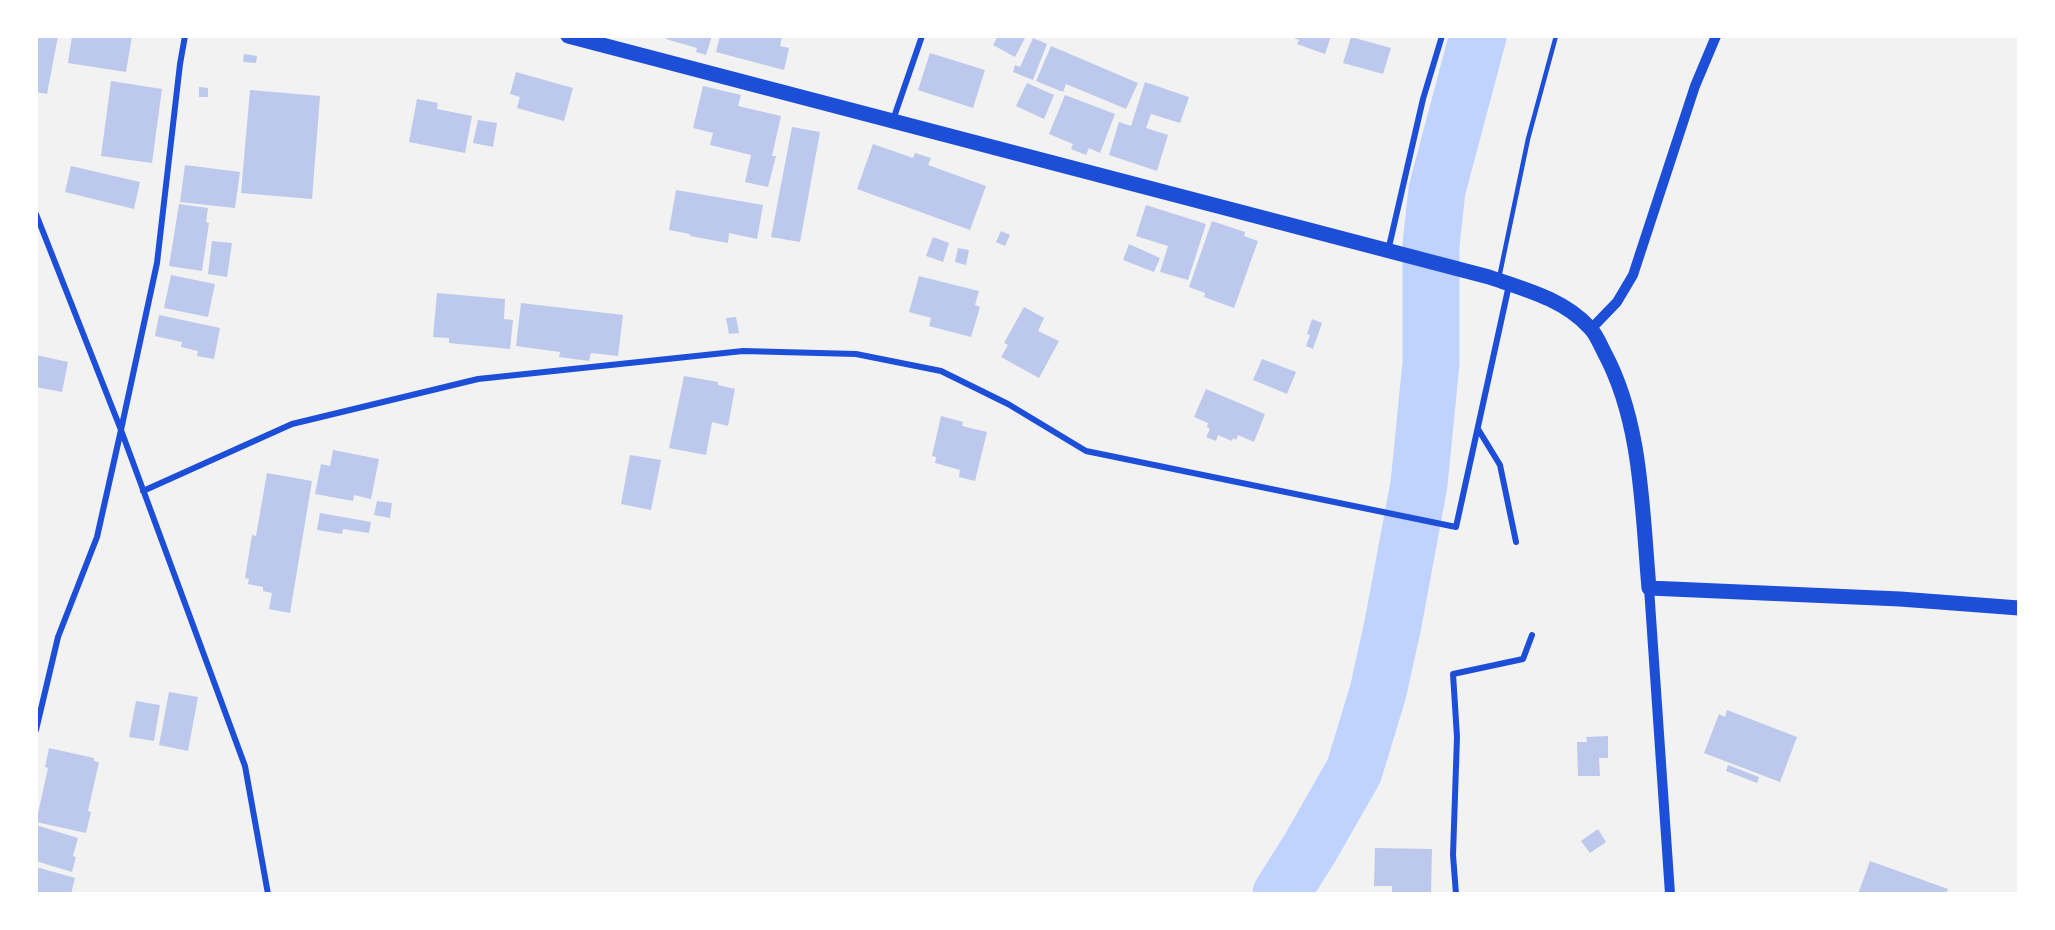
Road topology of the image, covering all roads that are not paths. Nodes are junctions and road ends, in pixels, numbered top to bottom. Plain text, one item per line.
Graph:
1 (185, 36) edge
2 (568, 36) edge
3 (922, 36) edge
4 (1442, 36) edge
5 (1556, 36) edge
6 (1716, 36) edge
7 (892, 122) junction
8 (36, 214) edge
9 (1388, 252) junction
10 (1504, 282) junction
11 (1591, 329) junction
12 (1478, 428) junction
13 (121, 430) junction
14 (142, 491) junction
15 (1516, 542) dead end
16 (1649, 588) junction
17 (2019, 608) edge
18 (1532, 635) dead end
19 (36, 730) edge
20 (268, 894) edge
21 (1456, 894) edge
22 (1670, 894) edge

1 - 13 street
2 - 7 main road
3 - 7 street
4 - 9 street
5 - 10 lane
6 - 11 street
7 - 9 main road
8 - 13 street
9 - 10 main road
10 - 11 main road
10 - 12 street
11 - 16 main road
12 - 14 street
12 - 15 street
13 - 14 street
13 - 19 street
14 - 20 street
16 - 17 main road
16 - 22 street
18 - 21 street

